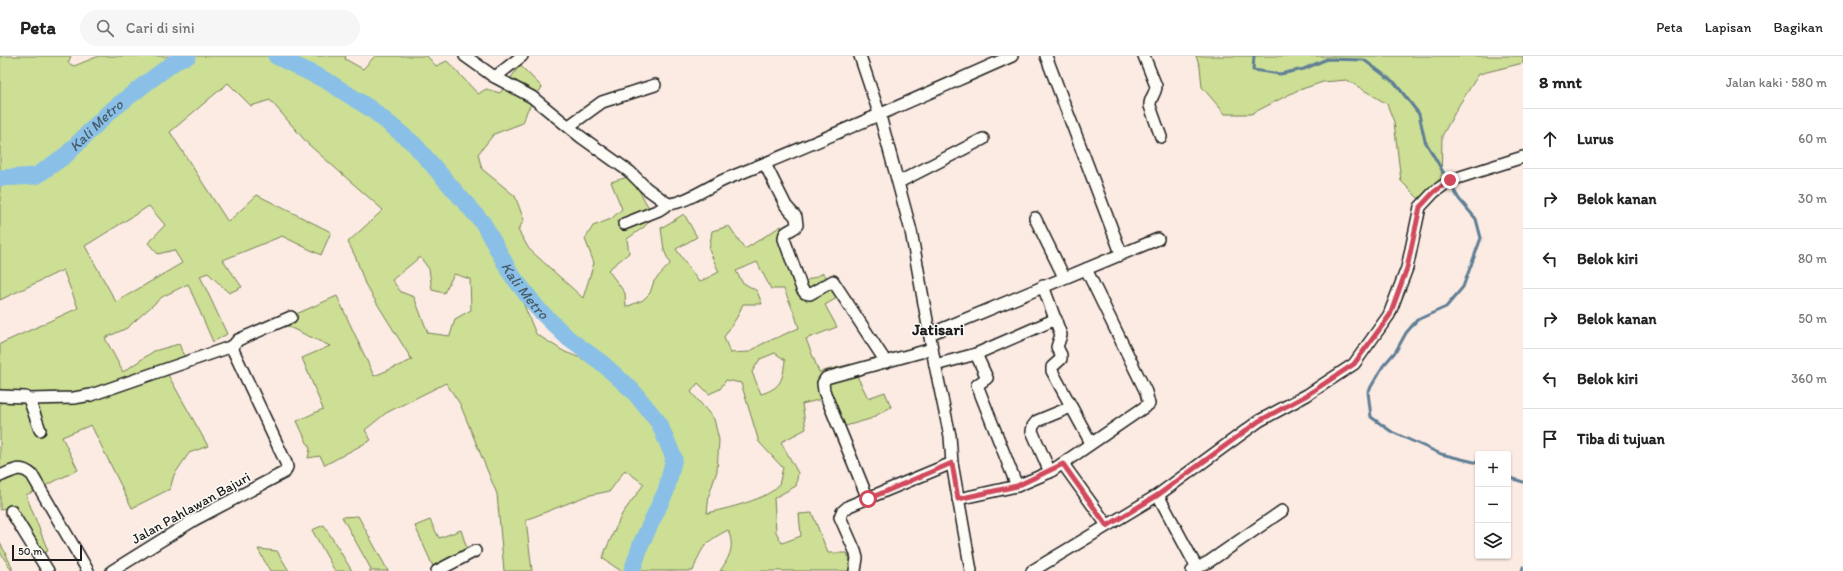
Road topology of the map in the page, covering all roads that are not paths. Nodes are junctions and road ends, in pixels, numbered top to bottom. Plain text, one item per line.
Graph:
1 (465, 56) edge
2 (522, 56) edge
3 (860, 56) edge
4 (1012, 56) edge
5 (1046, 56) edge
6 (1144, 56) edge
7 (495, 77) junction
8 (654, 85) dead end
9 (880, 116) junction
10 (569, 126) junction
11 (1161, 137) dead end
12 (983, 139) dead end
13 (1523, 157) edge
14 (768, 163) junction
15 (899, 182) junction
16 (668, 204) junction
17 (1035, 218) dead end
18 (624, 224) dead end
19 (1158, 239) dead end
20 (1121, 253) junction
21 (1086, 269) junction
22 (1064, 277) junction
23 (1043, 286) junction
24 (291, 317) dead end
25 (1056, 319) junction
26 (930, 334) junction
27 (233, 346) junction
28 (932, 349) junction
29 (976, 354) junction
30 (890, 360) junction
31 (935, 365) junction
32 (0, 396) edge
33 (29, 399) junction
34 (1071, 406) junction
35 (40, 430) dead end
36 (1091, 443) junction
37 (952, 463) junction
38 (1063, 464) junction
39 (1050, 472) junction
40 (0, 476) edge
41 (1017, 486) junction
42 (1158, 495) junction
43 (868, 499) junction
44 (958, 499) junction
45 (11, 511) dead end
46 (1282, 511) dead end
47 (1107, 526) junction
48 (475, 551) dead end
49 (1194, 569) edge
50 (48, 571) edge
51 (88, 571) edge
52 (112, 571) edge
53 (437, 571) edge
54 (854, 571) edge
55 (971, 571) edge
56 (1032, 571) edge

1 - 7 street
2 - 7 street
3 - 9 street
4 - 9 street
5 - 20 street
6 - 11 street
7 - 10 street
8 - 10 street
9 - 14 street
9 - 15 street
10 - 16 street
12 - 15 street
13 - 42 street
14 - 16 street
14 - 30 street
15 - 26 street
16 - 18 street
17 - 22 street
19 - 20 street
20 - 21 street
21 - 22 street
21 - 36 street
22 - 23 street
23 - 25 street
23 - 26 street
24 - 27 street
25 - 29 street
25 - 34 street
26 - 28 street
27 - 33 street
27 - 52 street, Jalan Pahlawan Bajuri
28 - 30 street
28 - 31 street
29 - 31 street
29 - 41 street
30 - 43 street
31 - 37 street
32 - 33 street
33 - 35 street
34 - 36 street
34 - 39 street
36 - 38 street
37 - 43 street
37 - 44 street
38 - 39 street
38 - 47 street
39 - 41 street
40 - 51 street
41 - 44 street
42 - 47 street
42 - 49 street
43 - 54 street
44 - 55 street
45 - 50 street
46 - 49 street
47 - 56 street
48 - 53 street

